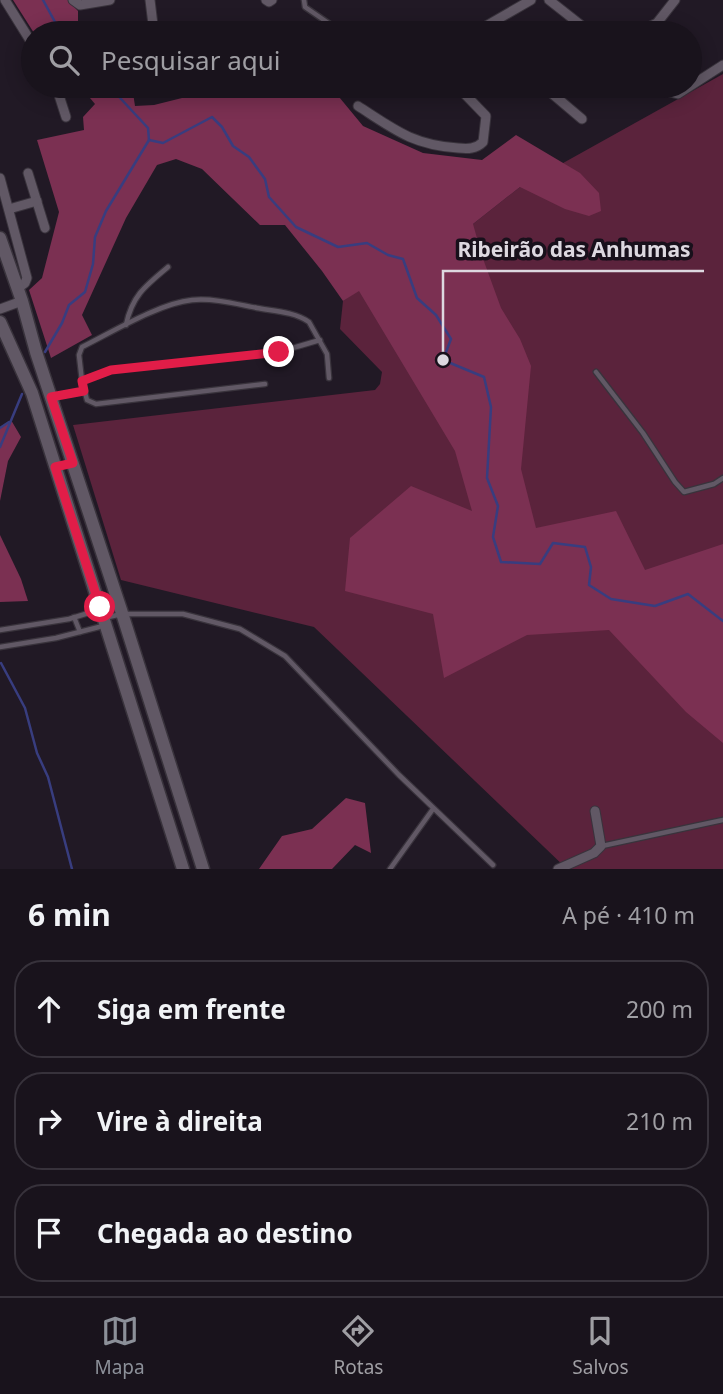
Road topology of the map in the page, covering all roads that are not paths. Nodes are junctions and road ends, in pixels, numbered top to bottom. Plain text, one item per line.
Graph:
1 (5, 0) edge
2 (73, 0) edge
3 (110, 0) edge
4 (150, 0) edge
5 (266, 0) edge
6 (272, 0) edge
7 (304, 0) edge
8 (531, 0) edge
9 (550, 0) edge
10 (675, 0) edge
11 (153, 21) edge
12 (325, 21) edge
13 (497, 21) edge
14 (576, 21) edge
15 (659, 21) edge
16 (21, 26) edge
17 (723, 65) edge
18 (702, 78) edge
19 (60, 98) edge
20 (470, 98) edge
21 (557, 98) edge
22 (358, 106) dead end
23 (66, 117) dead end
24 (582, 118) dead end
25 (28, 173) dead end
26 (0, 178) edge
27 (37, 201) junction
28 (9, 209) junction
29 (45, 228) dead end
30 (0, 238) edge
31 (168, 267) dead end
32 (0, 271) edge
33 (16, 282) junction
34 (22, 301) junction
35 (0, 309) edge
36 (0, 323) edge
37 (126, 326) junction
38 (320, 340) junction
39 (596, 372) dead end
40 (329, 378) dead end
41 (82, 381) junction
42 (265, 384) dead end
43 (84, 391) junction
44 (51, 397) junction
45 (73, 463) junction
46 (55, 467) junction
47 (723, 478) edge
48 (122, 614) junction
49 (74, 617) junction
50 (99, 618) junction
51 (0, 631) edge
52 (80, 632) junction
53 (0, 648) edge
54 (433, 808) junction
55 (595, 811) dead end
56 (723, 820) edge
57 (601, 846) junction
58 (493, 865) dead end
59 (183, 869) edge
60 (203, 869) edge
61 (390, 869) edge
62 (558, 869) edge

1 - 16 street
2 - 3 street
4 - 11 street
5 - 6 street
7 - 12 lane
8 - 13 street
9 - 14 street
10 - 15 street
17 - 18 street
19 - 23 street
20 - 22 street
21 - 24 street
25 - 27 street
26 - 28 street
27 - 28 street
27 - 29 street
28 - 33 street
30 - 33 street
31 - 37 lane
32 - 33 street
33 - 34 street
34 - 35 street
34 - 44 street
36 - 46 street
37 - 38 lane
37 - 41 lane
38 - 40 lane
38 - 41 lane
39 - 47 lane
41 - 43 lane
42 - 43 lane
43 - 44 lane
44 - 45 street
45 - 46 street
45 - 48 street
46 - 50 street
48 - 50 lane
48 - 54 lane
48 - 60 street
49 - 50 lane
49 - 51 lane
49 - 52 lane
50 - 52 lane
50 - 59 street
52 - 53 lane
54 - 58 lane
54 - 61 lane
55 - 57 street
56 - 57 lane
57 - 62 street

